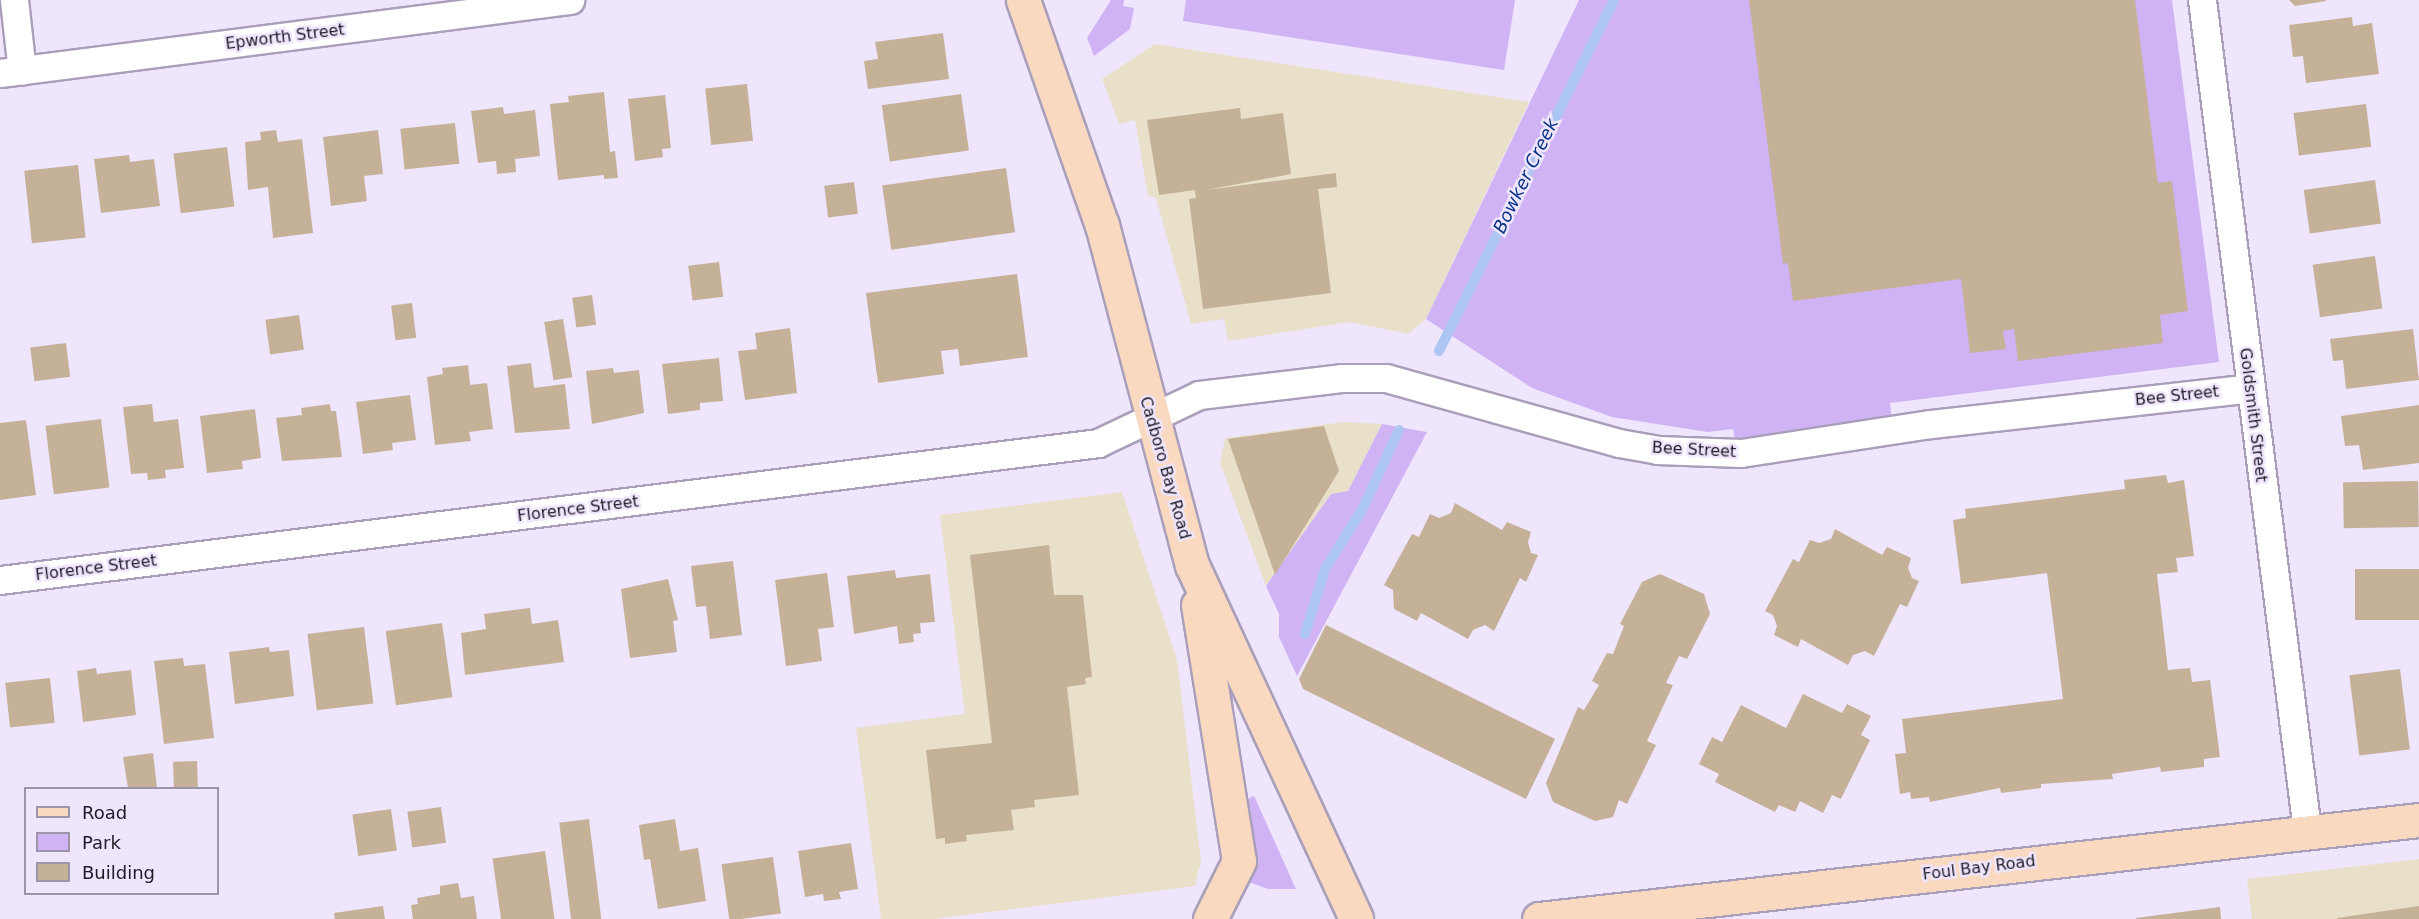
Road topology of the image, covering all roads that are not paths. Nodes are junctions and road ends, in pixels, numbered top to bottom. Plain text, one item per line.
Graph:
1 (14, 0) edge
2 (570, 0) edge
3 (1023, 0) edge
4 (2202, 0) edge
5 (11, 72) edge
6 (2250, 388) junction
7 (1150, 417) junction
8 (1192, 565) junction
9 (0, 580) edge
10 (2419, 820) edge
11 (2307, 830) junction
12 (1210, 919) edge
13 (1356, 919) edge
14 (1539, 919) edge

1 - 5 street
2 - 5 street, Epworth Street
3 - 7 main road, Cadboro Bay Road
4 - 6 street, Goldsmith Street
6 - 7 street, Bee Street
6 - 11 street, Goldsmith Street
7 - 8 main road, Cadboro Bay Road
7 - 9 street, Florence Street
8 - 12 main road
8 - 13 main road, Cadboro Bay Road
10 - 11 main road, Foul Bay Road
11 - 14 main road, Foul Bay Road

